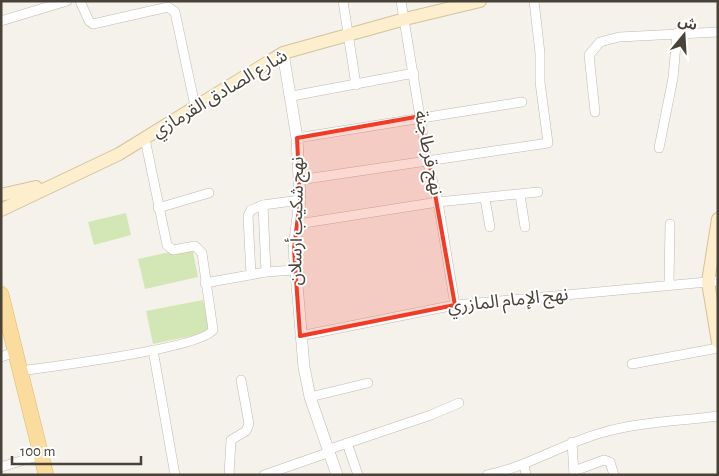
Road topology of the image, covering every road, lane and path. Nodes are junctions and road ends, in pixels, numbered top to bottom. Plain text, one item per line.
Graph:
1 (67, 1) edge
2 (80, 1) edge
3 (343, 1) edge
4 (402, 1) edge
5 (480, 1) edge
6 (534, 1) edge
7 (454, 5) edge
8 (404, 19) junction
9 (1, 22) edge
10 (677, 32) junction
11 (718, 32) edge
12 (348, 36) junction
13 (283, 53) junction
14 (414, 73) junction
15 (356, 85) junction
16 (292, 96) junction
17 (522, 102) dead end
18 (195, 106) junction
19 (595, 112) dead end
20 (420, 116) junction
21 (145, 138) junction
22 (297, 138) junction
23 (658, 148) dead end
24 (427, 160) junction
25 (299, 180) junction
26 (56, 183) junction
27 (538, 192) dead end
28 (209, 193) dead end
29 (1, 194) edge
30 (520, 195) junction
31 (486, 198) junction
32 (300, 200) junction
33 (438, 202) junction
34 (263, 205) junction
35 (158, 208) junction
36 (1, 210) edge
37 (718, 219) edge
38 (298, 224) junction
39 (670, 224) dead end
40 (490, 226) dead end
41 (525, 227) dead end
42 (294, 270) junction
43 (266, 272) junction
44 (251, 275) junction
45 (713, 281) edge
46 (205, 283) junction
47 (669, 284) junction
48 (1, 294) edge
49 (455, 305) junction
50 (4, 319) edge
51 (300, 336) junction
52 (718, 342) edge
53 (718, 348) edge
54 (154, 350) junction
55 (8, 355) edge
56 (632, 364) dead end
57 (20, 372) junction
58 (241, 380) dead end
59 (368, 383) dead end
60 (310, 396) junction
61 (459, 403) dead end
62 (718, 416) edge
63 (572, 442) junction
64 (347, 443) junction
65 (330, 450) junction
66 (41, 455) junction
67 (524, 464) junction
68 (1, 467) edge
69 (283, 472) edge
70 (502, 473) edge
71 (574, 473) edge
72 (46, 475) edge
73 (175, 475) edge
74 (229, 475) edge
75 (264, 475) edge
76 (337, 475) edge
77 (358, 475) edge
78 (487, 475) edge
79 (526, 475) edge
80 (614, 475) edge

1 - 9 street
2 - 18 street
3 - 12 street
4 - 8 street, نهج قرطاجنة
5 - 7 main road, شارع الصادق القرمازي
6 - 24 street
7 - 8 main road, شارع الصادق القرمازي
8 - 12 main road, شارع الصادق القرمازي
8 - 14 street, نهج قرطاجنة
10 - 11 street
10 - 19 street
10 - 23 street
12 - 13 main road, شارع الصادق القرمازي
12 - 15 street
13 - 16 street, نهج شكيب أرسلان
13 - 18 main road, شارع الصادق القرمازي
14 - 15 street
14 - 20 street, نهج قرطاجنة
15 - 16 street
16 - 22 street, نهج شكيب أرسلان
17 - 20 street
18 - 21 main road, شارع الصادق القرمازي
20 - 22 street
20 - 24 street, نهج قرطاجنة
21 - 26 main road, شارع الصادق القرمازي
21 - 35 street
22 - 25 street, نهج شكيب أرسلان
24 - 25 street
24 - 33 street, نهج قرطاجنة
25 - 32 street, نهج شكيب أرسلان
26 - 29 main road, شارع الصادق القرمازي
26 - 36 main road, شارع الصادق القرمازي
27 - 30 street
28 - 35 street
30 - 31 street
30 - 41 street
31 - 33 street
31 - 40 street
32 - 34 street
32 - 38 street, نهج شكيب أرسلان
33 - 38 street
33 - 49 street, نهج قرطاجنة
34 - 43 street
34 - 44 street
35 - 46 street
37 - 45 main road
38 - 42 street, نهج شكيب أرسلان
39 - 47 street
42 - 43 street
42 - 51 street, نهج شكيب أرسلان
43 - 44 street
44 - 46 street
45 - 47 street, نهج الإمام المازري
45 - 52 main road
46 - 54 street
47 - 49 street, نهج الإمام المازري
48 - 50 main road
49 - 51 street, نهج الإمام المازري
50 - 55 main road
51 - 60 street, نهج شكيب أرسلان
53 - 56 street
54 - 57 street
54 - 73 street
55 - 57 main road
57 - 66 main road
58 - 74 street
59 - 60 street
60 - 65 street, نهج شكيب أرسلان
61 - 64 street
62 - 63 street
63 - 67 street
63 - 71 street
64 - 65 street
64 - 77 street
65 - 69 street
65 - 76 street, نهج شكيب أرسلان
66 - 68 street
66 - 72 main road
67 - 70 street
67 - 79 street
69 - 75 street
70 - 78 street
71 - 80 street

